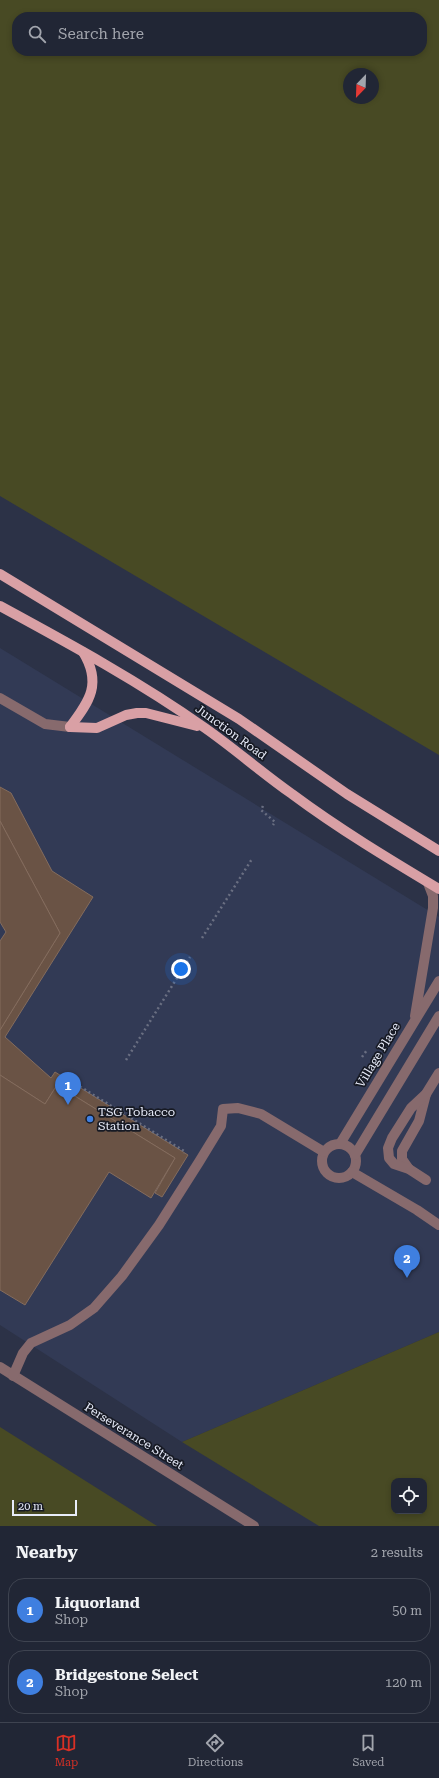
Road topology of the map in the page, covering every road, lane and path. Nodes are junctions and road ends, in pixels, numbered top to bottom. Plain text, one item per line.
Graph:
1 (0, 574) edge
2 (0, 606) edge
3 (83, 652) junction
4 (0, 698) edge
5 (70, 727) junction
6 (205, 727) junction
7 (263, 806) dead end
8 (273, 826) dead end
9 (439, 851) edge
10 (252, 859) dead end
11 (428, 883) junction
12 (439, 889) edge
13 (202, 938) dead end
14 (190, 957) dead end
15 (439, 981) edge
16 (439, 1016) edge
17 (414, 1020) junction
18 (367, 1050) dead end
19 (362, 1057) dead end
20 (126, 1060) dead end
21 (439, 1072) edge
22 (63, 1076) dead end
23 (426, 1094) junction
24 (340, 1144) junction
25 (324, 1152) junction
26 (354, 1154) junction
27 (185, 1157) dead end
28 (409, 1169) junction
29 (352, 1172) junction
30 (426, 1180) dead end
31 (439, 1225) edge
32 (0, 1367) edge
33 (13, 1376) junction
34 (254, 1526) edge

1 - 9 main road, Junction Road
2 - 3 main road, Junction Road
3 - 5 main road
3 - 6 main road, Junction Road
4 - 5 street
5 - 6 main road
6 - 11 main road, Junction Road
7 - 8 path
10 - 13 path
11 - 12 main road, Junction Road
11 - 17 street
14 - 20 path
15 - 17 street, Village Place
16 - 26 street
17 - 24 street, Village Place
18 - 19 path
21 - 23 street
22 - 27 path
23 - 28 street
23 - 28 street
24 - 25 street
24 - 26 street
25 - 29 street
25 - 33 street
26 - 29 street
28 - 30 street
29 - 31 street
32 - 33 street, Perseverance Street
33 - 34 street, Perseverance Street

